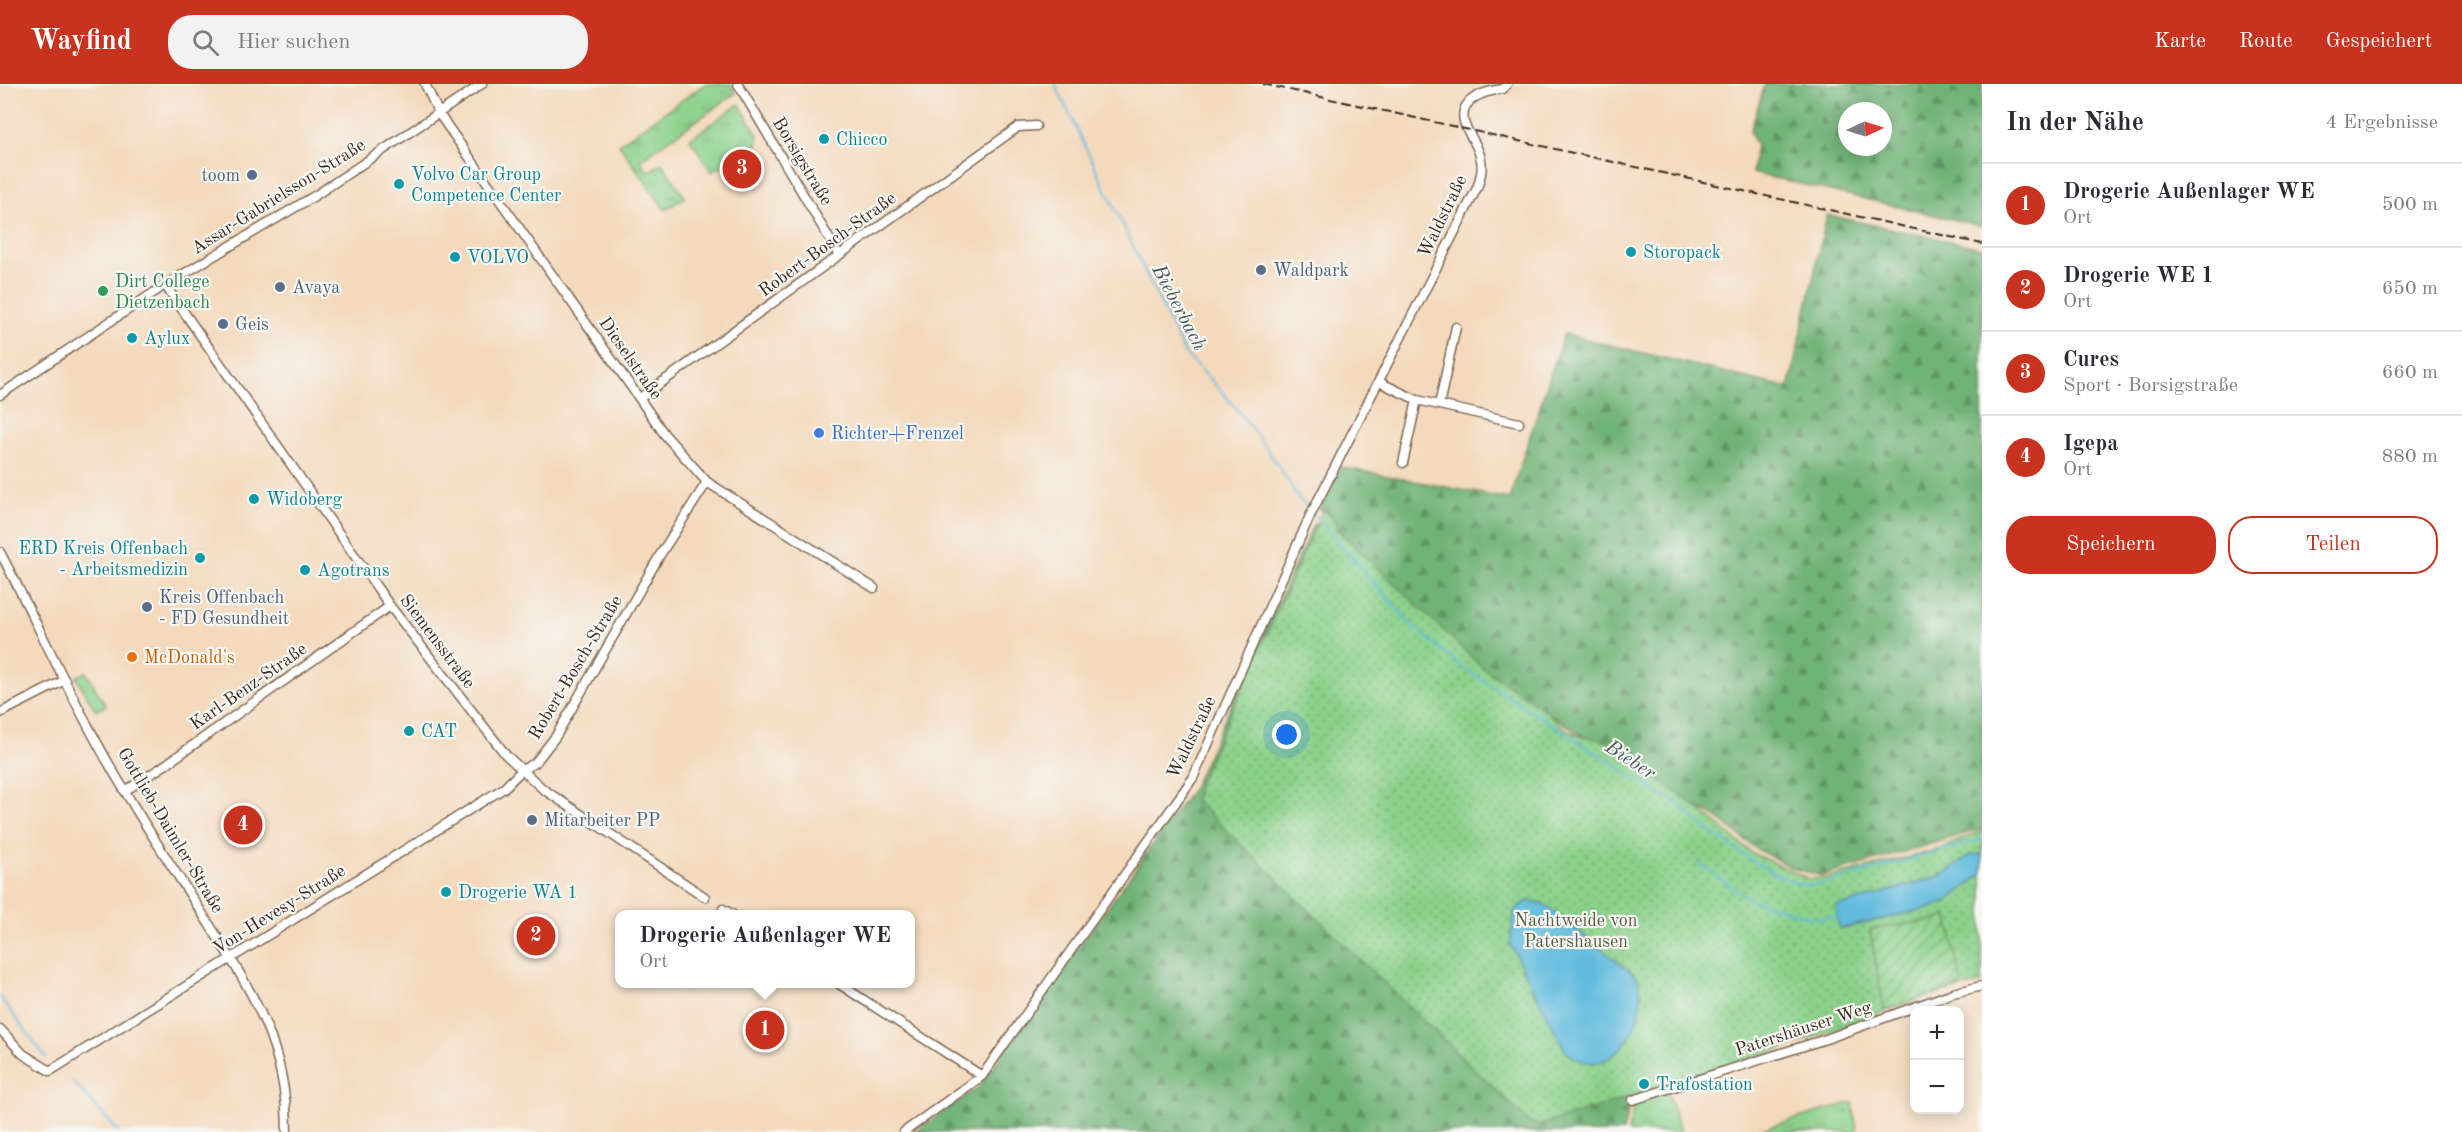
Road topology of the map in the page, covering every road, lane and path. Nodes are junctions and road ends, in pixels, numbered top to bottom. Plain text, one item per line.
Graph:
1 (425, 84) edge
2 (482, 84) edge
3 (738, 84) edge
4 (1507, 84) edge
5 (439, 114) junction
6 (1036, 126) dead end
7 (839, 255) junction
8 (165, 285) junction
9 (1456, 327) dead end
10 (1379, 382) junction
11 (0, 395) edge
12 (640, 398) junction
13 (1417, 400) junction
14 (1439, 405) junction
15 (1519, 423) dead end
16 (1403, 463) dead end
17 (707, 482) junction
18 (0, 552) edge
19 (874, 588) dead end
20 (390, 606) junction
21 (65, 680) junction
22 (0, 713) edge
23 (522, 770) junction
24 (125, 791) junction
25 (705, 897) dead end
26 (231, 959) junction
27 (1982, 986) edge
28 (845, 988) edge
29 (0, 1029) edge
30 (982, 1076) junction
31 (1633, 1100) dead end
32 (287, 1132) edge
33 (904, 1132) edge

1 - 5 street, Dieselstraße
2 - 5 street, Assar-Gabrielsson-Straße
3 - 7 street, Borsigstraße
4 - 10 street, Waldstraße
5 - 8 street, Assar-Gabrielsson-Straße
5 - 12 street, Dieselstraße
6 - 7 street, Robert-Bosch-Straße
7 - 12 street, Robert-Bosch-Straße
8 - 11 street, Assar-Gabrielsson-Straße
8 - 20 street, Siemensstraße
9 - 14 street
10 - 13 street
10 - 30 street, Waldstraße
12 - 17 street, Dieselstraße
13 - 14 street
13 - 16 street
14 - 15 street
17 - 19 street, Dieselstraße
17 - 23 street, Robert-Bosch-Straße
18 - 21 street, Gottlieb-Daimler-Straße
20 - 23 street, Siemensstraße
20 - 24 street, Karl-Benz-Straße
21 - 22 street
21 - 24 street, Gottlieb-Daimler-Straße
23 - 25 street, Siemensstraße
23 - 26 street, Von-Hevesy-Straße
24 - 26 street, Gottlieb-Daimler-Straße
26 - 29 street, Von-Hevesy-Straße
26 - 32 street, Gottlieb-Daimler-Straße
27 - 31 street, Patershäuser Weg
28 - 30 street
30 - 33 street, Waldstraße

